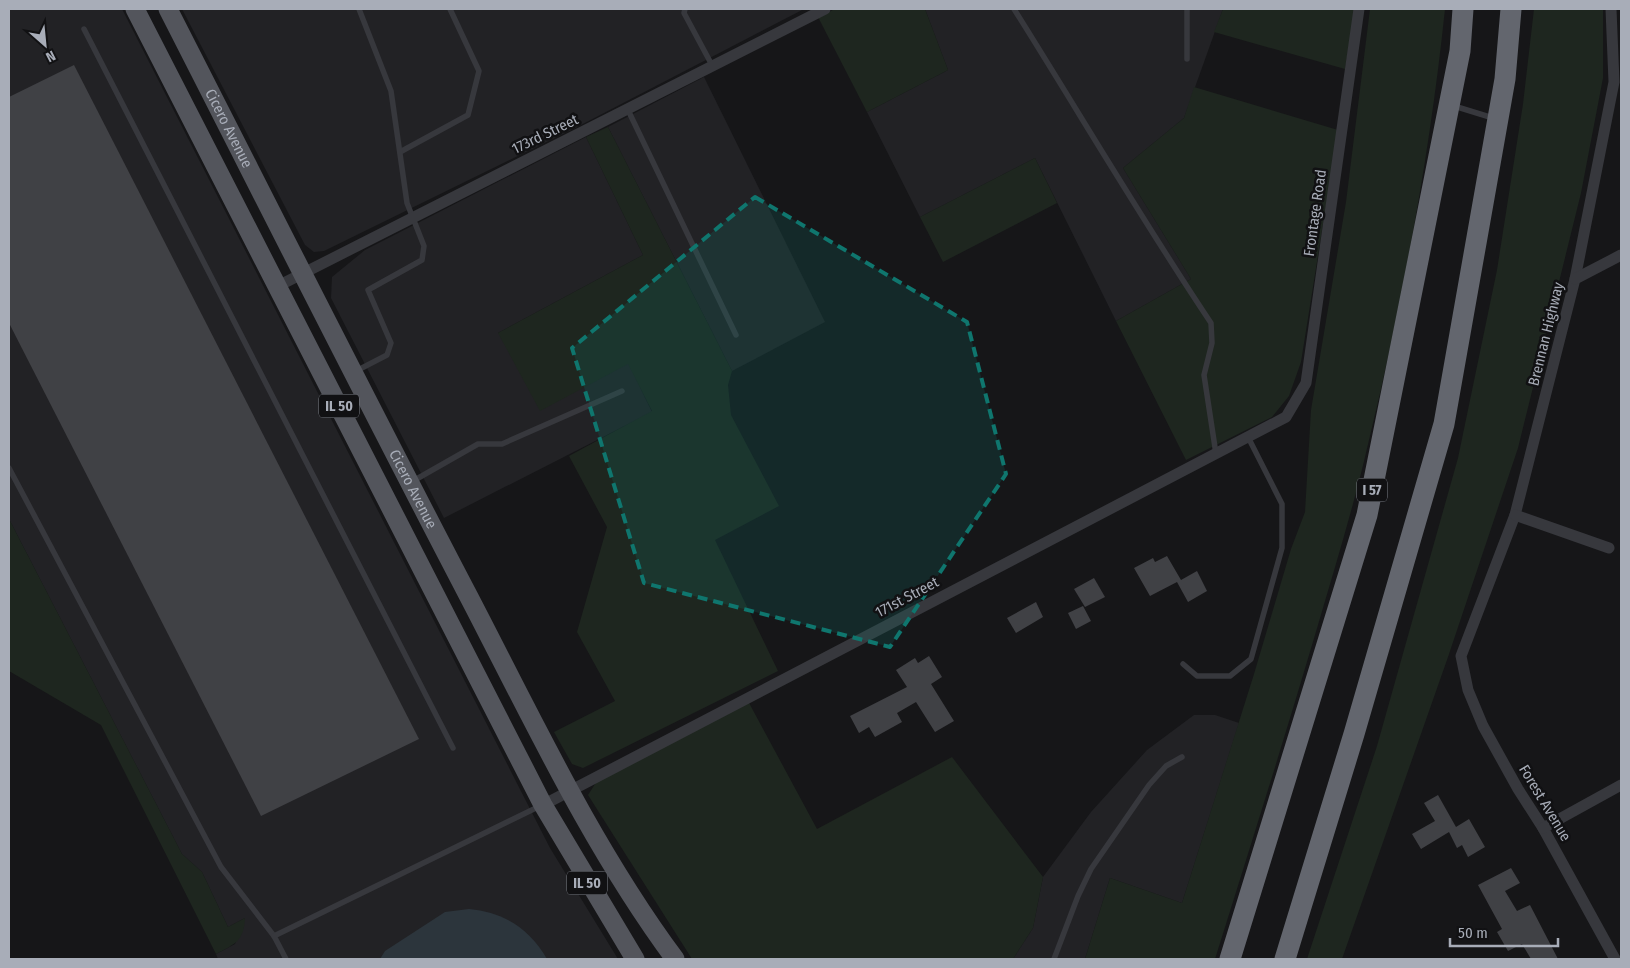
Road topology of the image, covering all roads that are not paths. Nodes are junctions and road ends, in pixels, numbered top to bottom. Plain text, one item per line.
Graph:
1 (168, 9) edge
2 (359, 9) edge
3 (450, 9) edge
4 (685, 9) edge
5 (825, 9) edge
6 (1014, 9) edge
7 (1187, 9) edge
8 (1359, 9) edge
9 (1462, 9) edge
10 (1512, 9) edge
11 (1611, 9) edge
12 (141, 11) edge
13 (84, 29) dead end
14 (1186, 59) dead end
15 (713, 67) junction
16 (1449, 105) junction
17 (628, 110) junction
18 (1498, 120) junction
19 (400, 152) junction
20 (413, 216) junction
21 (1621, 255) edge
22 (302, 273) junction
23 (1575, 279) junction
24 (278, 286) junction
25 (736, 335) dead end
26 (352, 373) junction
27 (622, 390) dead end
28 (1286, 417) joint
29 (1248, 437) junction
30 (1216, 454) junction
31 (9, 468) edge
32 (410, 483) junction
33 (1514, 516) junction
34 (1609, 548) dead end
35 (1462, 656) joint
36 (1183, 664) dead end
37 (453, 748) dead end
38 (1182, 757) dead end
39 (1621, 785) edge
40 (570, 790) junction
41 (543, 805) junction
42 (1543, 828) junction
43 (274, 936) junction
44 (286, 959) edge
45 (635, 959) edge
46 (675, 959) edge
47 (1054, 959) edge
48 (1230, 959) edge
49 (1285, 959) edge
50 (1615, 959) edge

1 - 22 main road, Cicero Avenue / IL 50
2 - 19 lane
3 - 19 lane
4 - 15 lane
5 - 15 street, 173rd Street
6 - 30 lane
7 - 14 lane
8 - 28 street, Frontage Road
9 - 16 highway, I 57
10 - 18 highway
11 - 23 street, Brennan Highway
12 - 24 main road, Cicero Avenue / IL 50
13 - 37 lane
15 - 17 street, 173rd Street
16 - 18 lane
16 - 48 highway, I 57
17 - 20 street, 173rd Street
17 - 25 lane
18 - 49 highway
19 - 20 lane
20 - 22 street, 173rd Street
20 - 26 lane
21 - 23 street
22 - 24 street, 173rd Street
22 - 26 main road, Cicero Avenue / IL 50
23 - 33 street, Brennan Highway
24 - 41 main road, Cicero Avenue / IL 50
26 - 32 main road, Cicero Avenue / IL 50
27 - 32 lane
28 - 29 street, 171st Street
29 - 30 street, 171st Street
29 - 36 lane
30 - 40 street, 171st Street
31 - 43 lane
32 - 40 main road, Cicero Avenue / IL 50
33 - 34 street
33 - 35 street, Brennan Highway
35 - 42 street, Forest Avenue
38 - 47 lane
39 - 42 street
40 - 41 street, 171st Street
40 - 46 main road, Cicero Avenue / IL 50
41 - 43 lane
41 - 45 main road, Cicero Avenue / IL 50
42 - 50 street, Forest Avenue
43 - 44 lane

